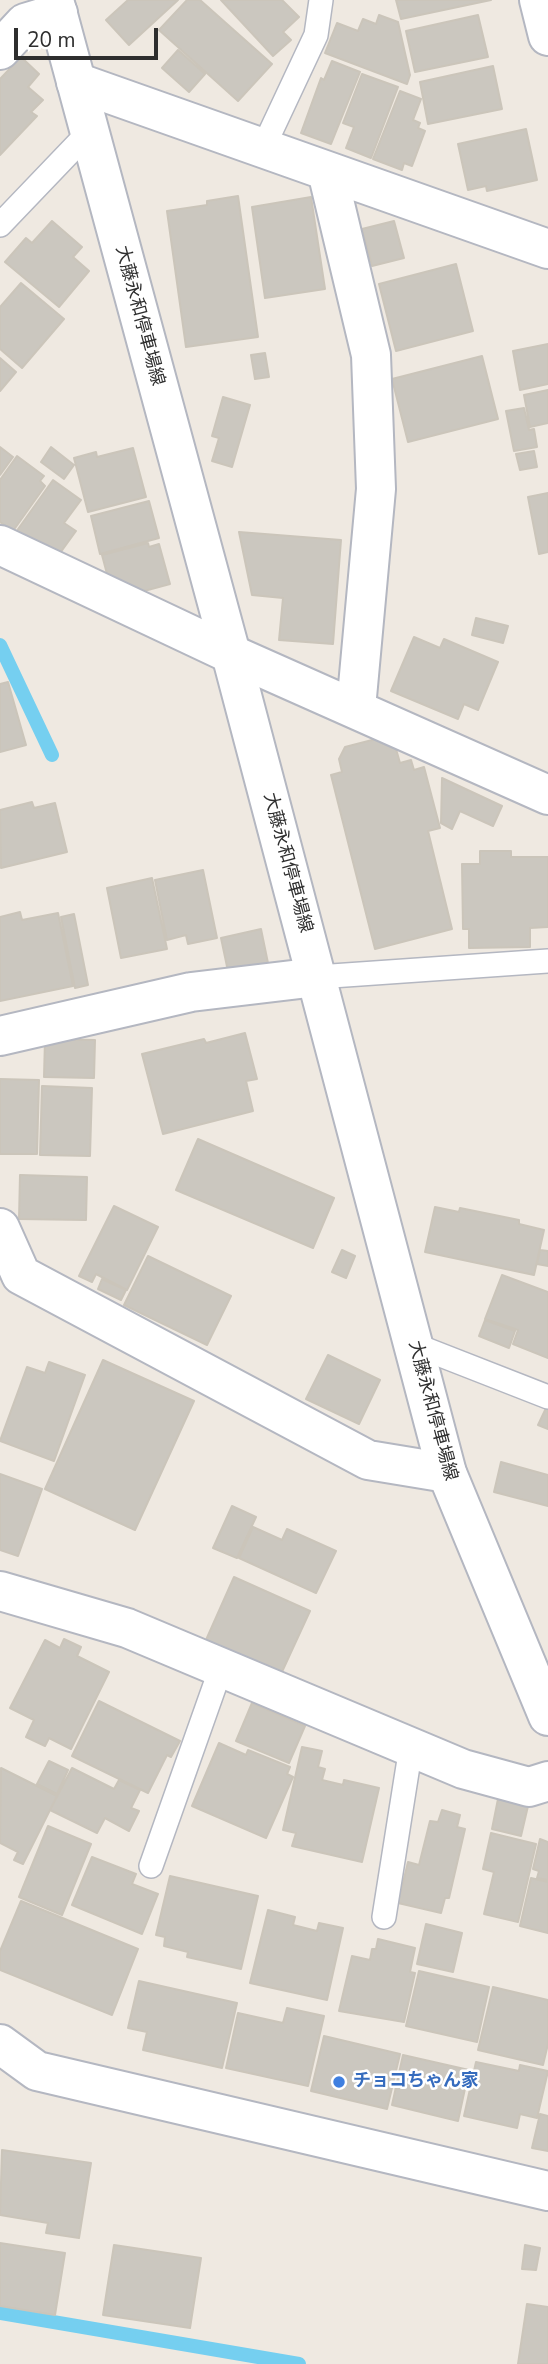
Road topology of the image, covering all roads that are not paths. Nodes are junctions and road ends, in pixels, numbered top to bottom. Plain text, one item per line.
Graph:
1 (321, 0) edge
2 (539, 0) edge
3 (56, 6) edge
4 (548, 36) edge
5 (0, 50) edge
6 (76, 82) junction
7 (89, 132) junction
8 (263, 148) junction
9 (327, 171) junction
10 (0, 225) edge
11 (548, 249) edge
12 (0, 545) edge
13 (231, 654) junction
14 (356, 708) junction
15 (548, 795) edge
16 (548, 961) edge
17 (317, 977) junction
18 (0, 1037) edge
19 (0, 1228) edge
20 (415, 1345) junction
21 (548, 1397) edge
22 (447, 1473) junction
23 (0, 1591) edge
24 (221, 1668) junction
25 (548, 1716) edge
26 (411, 1747) junction
27 (548, 1782) edge
28 (151, 1866) dead end
29 (384, 1917) dead end
30 (0, 2044) edge
31 (548, 2191) edge

1 - 8 lane
2 - 4 street
3 - 5 street
3 - 6 street, 大藤永和停車場線
6 - 7 street, 大藤永和停車場線
6 - 8 street
7 - 10 lane
7 - 13 street, 大藤永和停車場線
8 - 9 street
9 - 11 street
9 - 14 street
12 - 13 street
13 - 14 street
13 - 17 street, 大藤永和停車場線
14 - 15 street
16 - 17 lane
17 - 18 street
17 - 20 street, 大藤永和停車場線
19 - 22 street
20 - 21 lane
20 - 22 street, 大藤永和停車場線
22 - 25 street, 大藤永和停車場線
23 - 24 street
24 - 26 street
24 - 28 lane
26 - 27 street
26 - 29 lane
30 - 31 street

